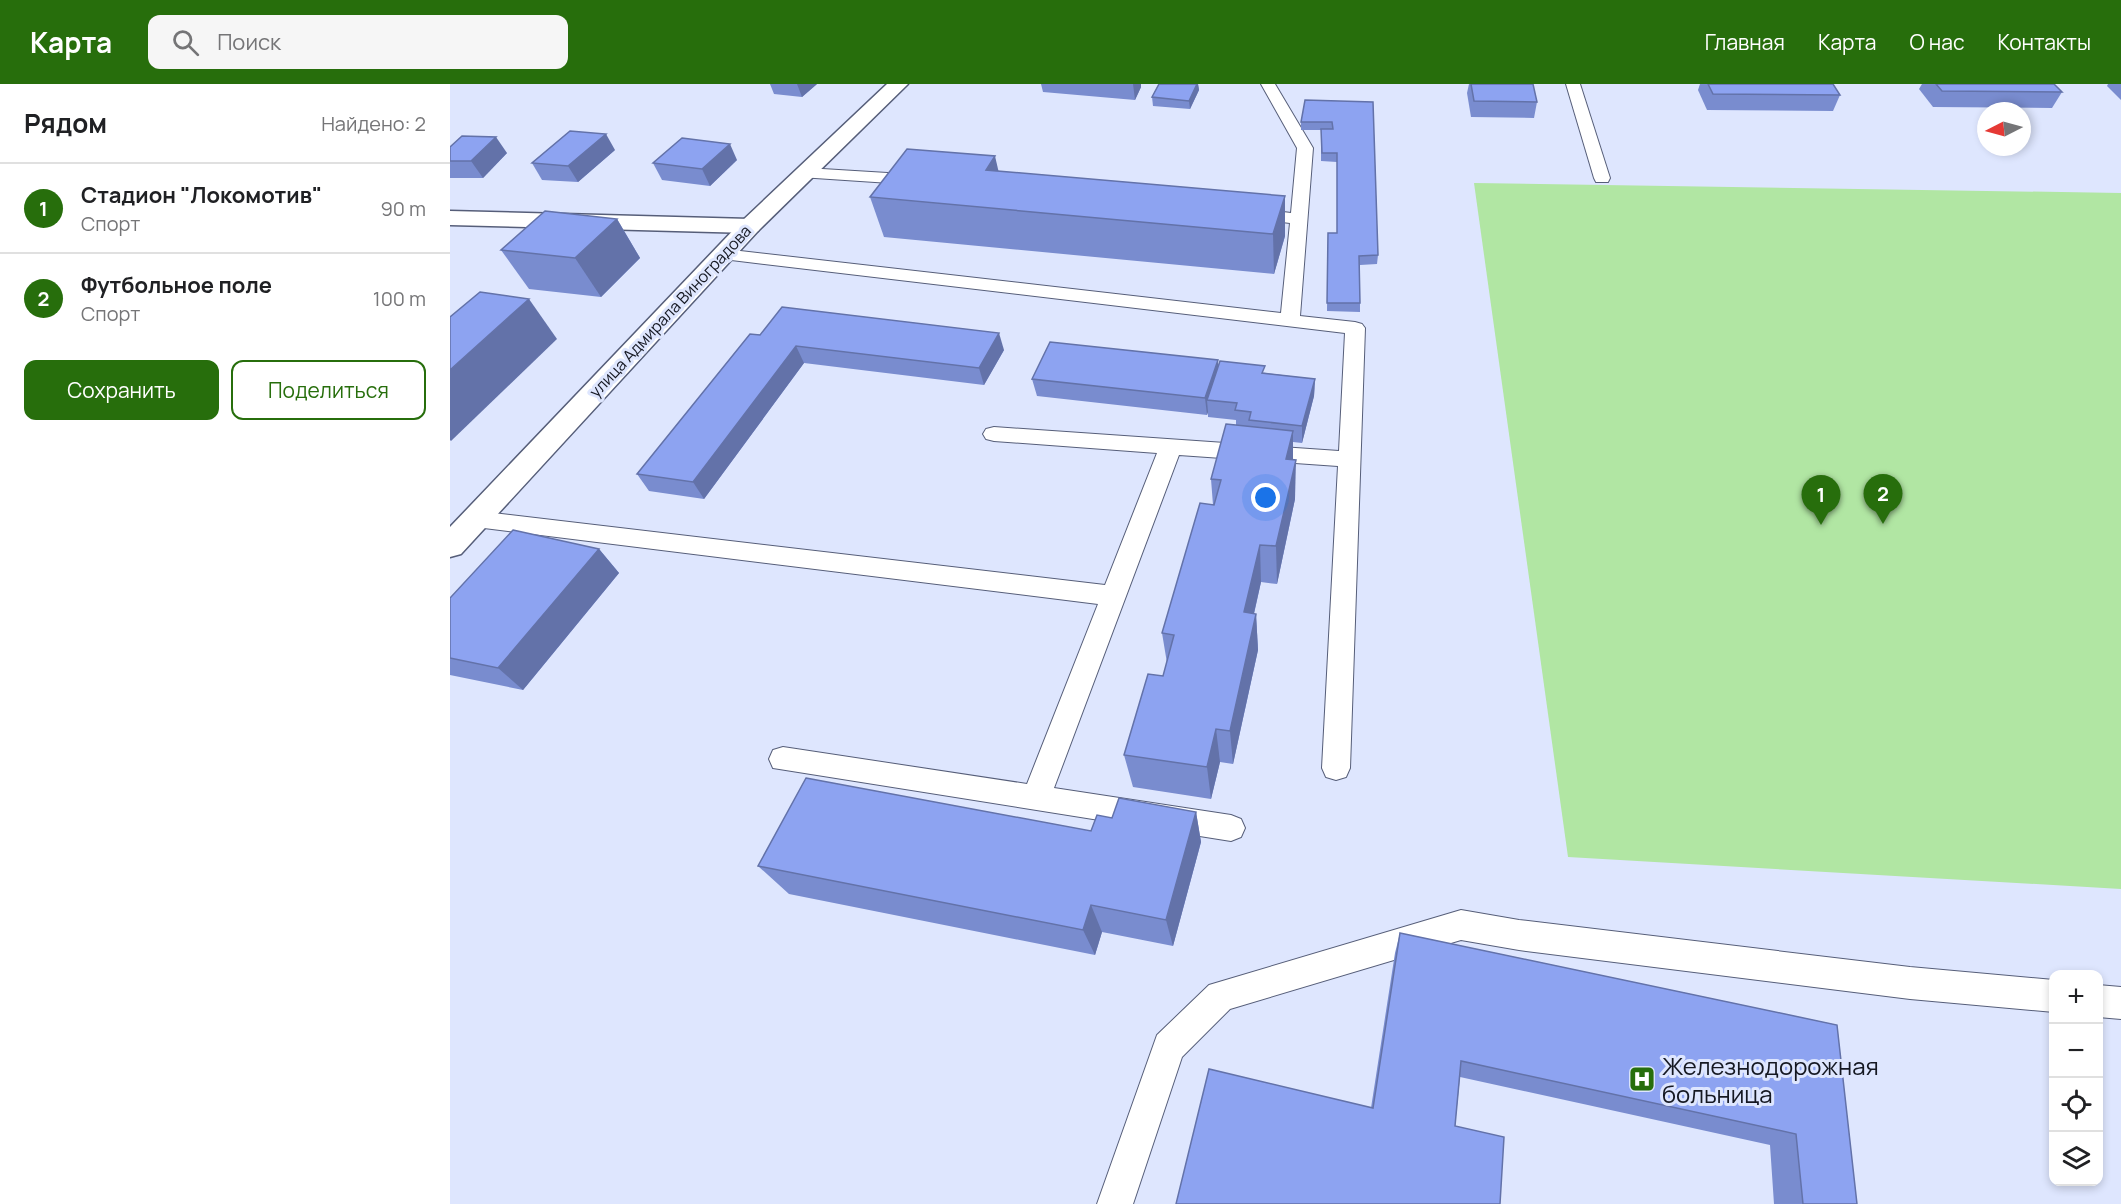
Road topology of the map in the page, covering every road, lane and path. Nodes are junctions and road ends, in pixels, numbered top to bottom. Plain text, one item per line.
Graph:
1 (898, 84) edge
2 (1268, 84) edge
3 (1573, 84) edge
4 (806, 173) junction
5 (1602, 178) dead end
6 (933, 181) edge
7 (1239, 212) edge
8 (450, 218) edge
9 (1299, 219) junction
10 (750, 226) junction
11 (723, 254) junction
12 (1290, 320) junction
13 (994, 434) dead end
14 (1171, 446) junction
15 (1349, 459) junction
16 (476, 519) junction
17 (450, 546) edge
18 (1113, 596) junction
19 (783, 759) dead end
20 (1336, 768) dead end
21 (1036, 797) junction
22 (1231, 828) dead end
23 (2049, 996) edge
24 (2103, 1001) edge
25 (2121, 1003) edge
26 (1115, 1204) edge

1 - 4 street, улица Адмирала Виноградова
2 - 9 lane
3 - 5 lane
4 - 6 lane
4 - 10 street, улица Адмирала Виноградова
7 - 9 lane
8 - 10 street
9 - 12 lane
10 - 11 street, улица Адмирала Виноградова
11 - 12 lane
11 - 16 street, улица Адмирала Виноградова
12 - 15 lane
13 - 14 lane
14 - 15 lane
14 - 18 lane
15 - 20 lane
16 - 17 street, улица Адмирала Виноградова
16 - 18 lane
18 - 21 lane
19 - 21 lane
21 - 22 lane
23 - 26 lane
24 - 25 lane

